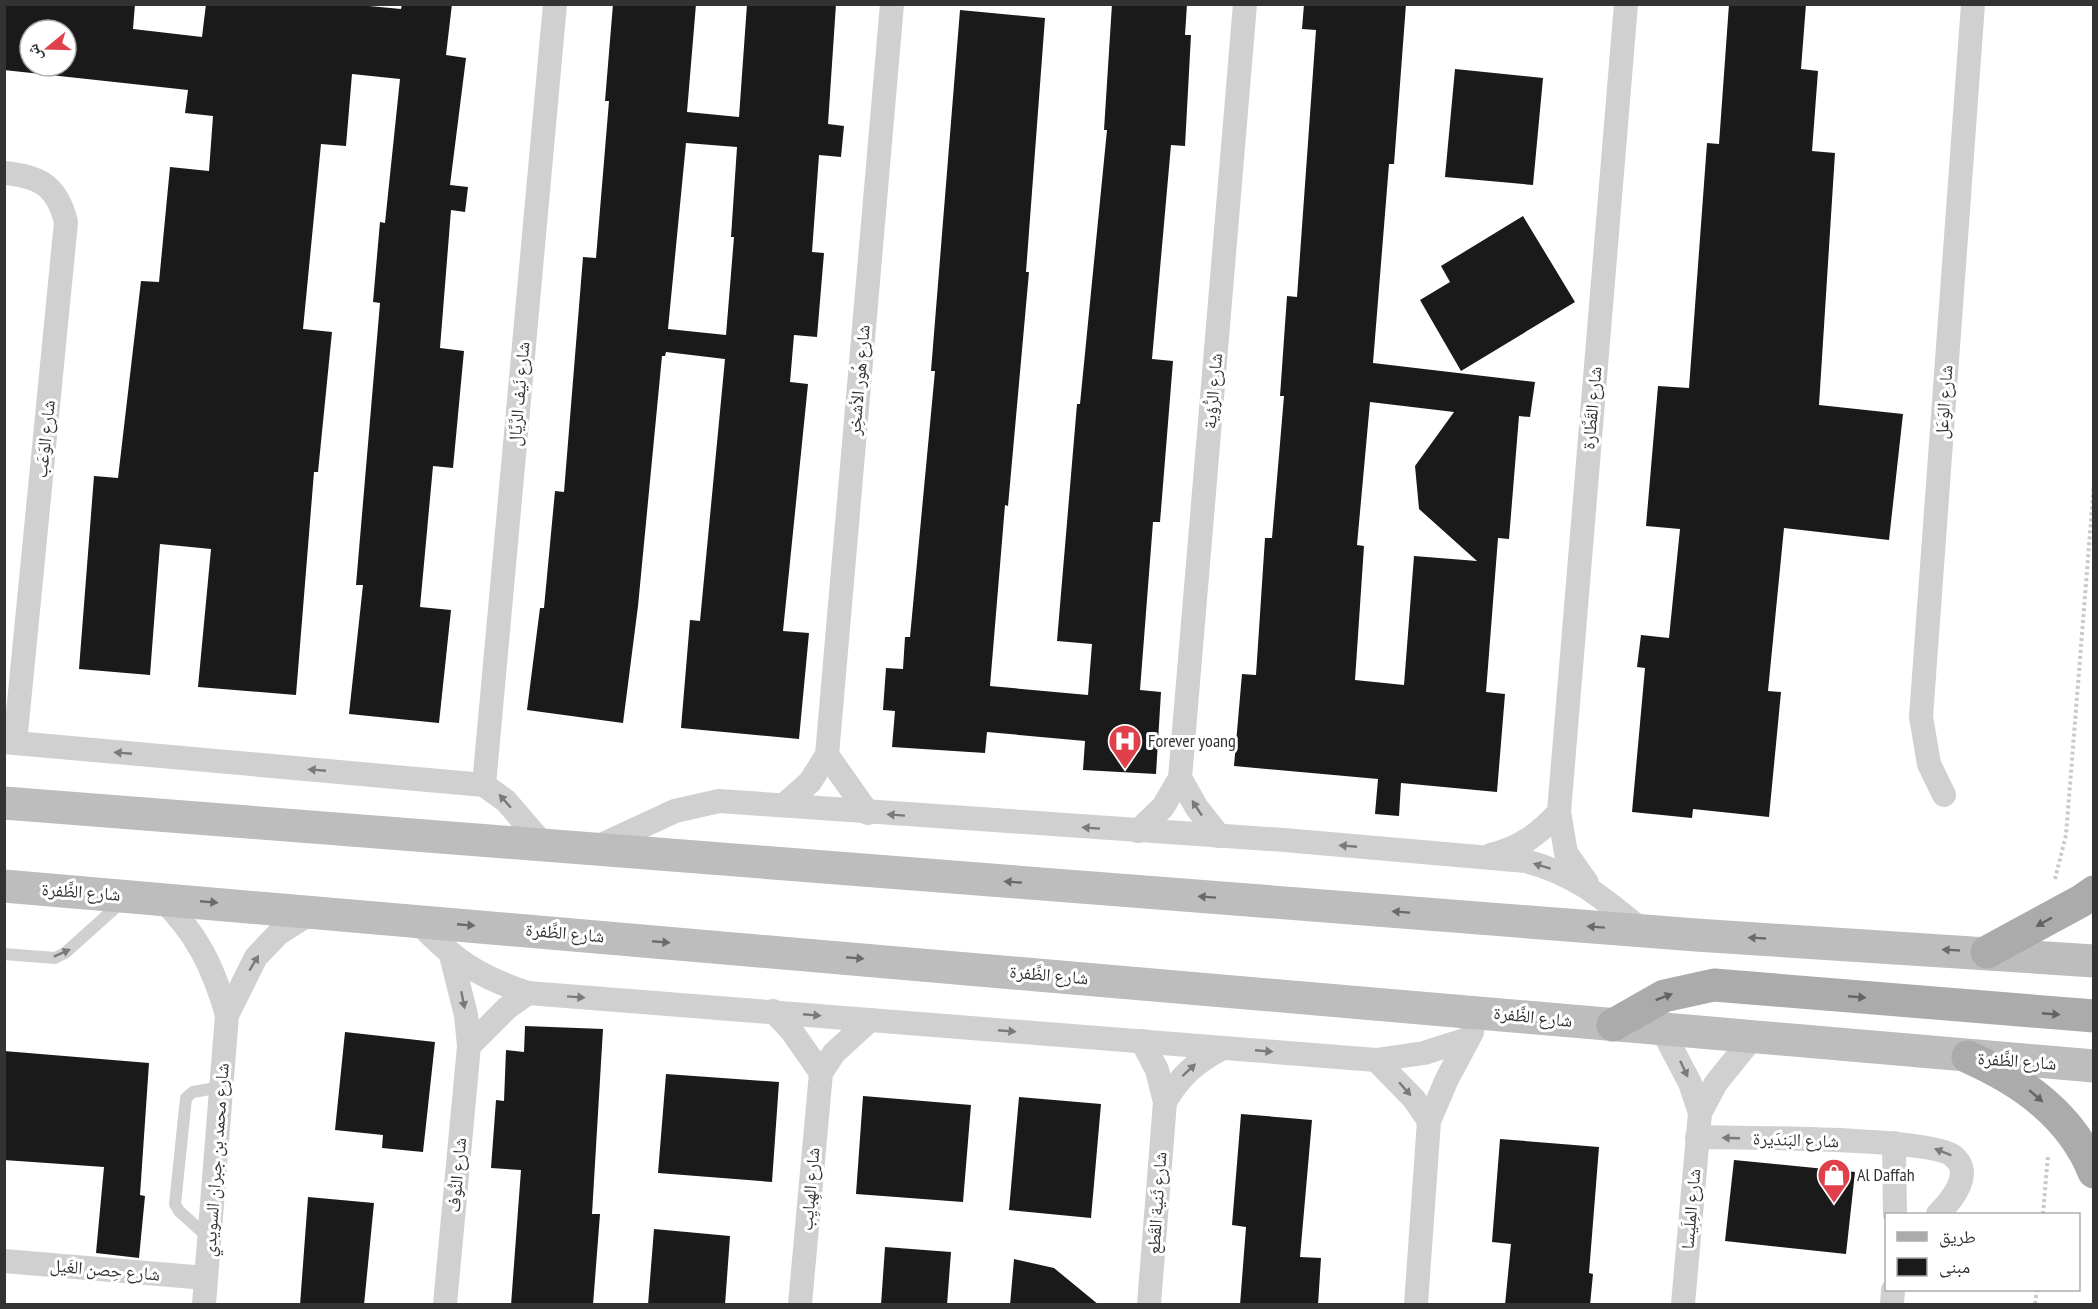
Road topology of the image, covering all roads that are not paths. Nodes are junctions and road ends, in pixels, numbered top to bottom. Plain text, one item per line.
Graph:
1 (555, 4) edge
2 (892, 4) edge
3 (1245, 4) edge
4 (1626, 4) edge
5 (1973, 4) edge
6 (4, 173) edge
7 (10, 743) edge
8 (827, 755) junction
9 (1180, 778) junction
10 (484, 784) junction
11 (1944, 795) dead end
12 (4, 803) edge
13 (784, 806) junction
14 (1559, 812) junction
15 (868, 813) junction
16 (1138, 831) junction
17 (1218, 836) junction
18 (544, 845) junction
19 (592, 849) junction
20 (1483, 857) junction
21 (4, 886) edge
22 (1590, 887) junction
23 (2094, 892) edge
24 (129, 895) junction
25 (161, 898) junction
26 (314, 911) junction
27 (416, 920) junction
28 (1643, 931) junction
29 (1987, 952) junction
30 (4, 954) edge
31 (451, 955) junction
32 (2094, 961) edge
33 (528, 993) junction
34 (773, 1011) junction
35 (227, 1015) junction
36 (2094, 1016) edge
37 (870, 1020) junction
38 (1476, 1025) junction
39 (1613, 1025) junction
40 (1661, 1029) junction
41 (1754, 1036) junction
42 (1142, 1041) junction
43 (469, 1046) junction
44 (1224, 1048) junction
45 (1968, 1057) junction
46 (1376, 1060) junction
47 (2094, 1066) edge
48 (821, 1073) junction
49 (221, 1087) junction
50 (1165, 1102) junction
51 (1700, 1113) junction
52 (1429, 1121) junction
53 (1697, 1137) junction
54 (1894, 1143) junction
55 (2094, 1172) edge
56 (1895, 1213) edge
57 (1940, 1213) edge
58 (209, 1239) junction
59 (4, 1261) edge
60 (206, 1278) junction
61 (204, 1305) edge
62 (445, 1305) edge
63 (800, 1305) edge
64 (1149, 1305) edge
65 (1416, 1305) edge
66 (1683, 1305) edge

1 - 10 street, شارع نَيف الرَّيَّال
2 - 8 street, شارع هُور الأشخِر
3 - 9 street, شارع الرُّؤية
4 - 14 street, شارع القَطَّارة
5 - 11 street, شارع الوَعَل
6 - 7 street, شارع الوَعَب
10 -> 7 street
8 - 13 street, شارع هُور الأشخِر
8 - 15 street
9 - 16 street, شارع الرُّؤية
17 -> 9 street
18 -> 10 street
12 - 18 main road
13 - 15 street
13 - 19 street
14 - 20 street
14 - 22 street, شارع القَطَّارة
16 -> 15 street
16 - 17 street
20 -> 17 street
18 - 19 main road
28 -> 19 main road
22 -> 20 street
21 - 24 main road, شارع الظَّفرة
22 - 28 street
23 -> 29 main road
24 - 25 main road, شارع الظَّفرة
30 -> 24 lane
25 -> 26 main road, شارع الظَّفرة
25 - 35 street, شارع محمد بن جبران السويدي
26 - 27 main road, شارع الظَّفرة
35 -> 26 street, شارع محمد بن جبران السويدي
27 - 31 street
27 -> 38 main road, شارع الظَّفرة
29 -> 28 main road
29 - 32 main road
31 - 33 street
31 -> 43 street, شارع النُّوف
33 -> 34 street
33 - 43 street
34 -> 37 street
34 - 48 street
35 - 49 street, شارع محمد بن جبران السويدي
39 -> 36 main road
37 -> 42 street
37 - 48 street
38 - 39 main road, شارع الظَّفرة
38 - 46 street
38 - 52 street
39 - 40 main road, شارع الظَّفرة
40 - 41 main road, شارع الظَّفرة
40 -> 51 street, شارع المِلَيسا
41 - 45 main road, شارع الظَّفرة
41 - 51 street, شارع المِلَيسا
42 - 44 street
42 - 50 street, شارع ثَنية القَطع
43 - 62 street, شارع النُّوف
44 -> 46 street
50 -> 44 street
45 - 47 main road, شارع الظَّفرة
45 -> 55 main road
46 -> 52 street
48 - 63 street, شارع الهِبايِب
49 - 58 street, شارع محمد بن جبران السويدي
49 - 58 lane
50 - 64 street, شارع ثَنية القَطع
51 - 53 street, شارع المِلَيسا
52 - 65 street
54 -> 53 street, شارع البَندَيرة
53 - 66 street, شارع المِلَيسا
54 - 56 street
57 -> 54 street, شارع البَندَيرة
58 - 60 street, شارع محمد بن جبران السويدي
59 - 60 street, شارع حِصن الغَيل
60 - 61 street, شارع محمد بن جبران السويدي

